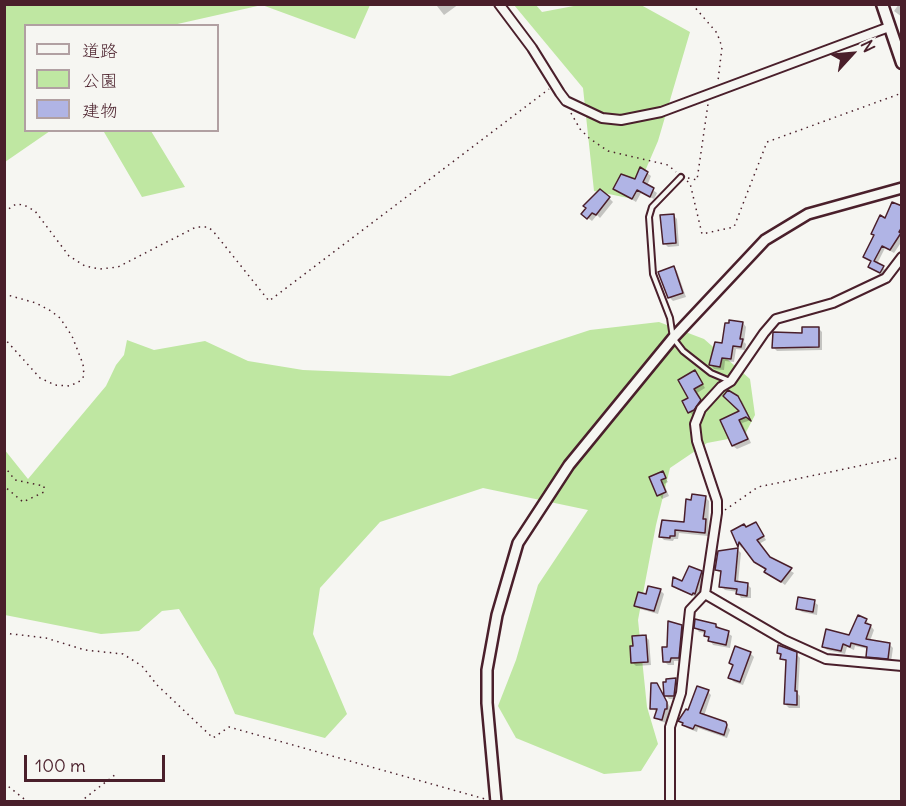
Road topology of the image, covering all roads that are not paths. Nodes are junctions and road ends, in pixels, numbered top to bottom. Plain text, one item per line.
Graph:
1 (499, 4) edge
2 (882, 4) edge
3 (889, 27) junction
4 (902, 63) edge
5 (681, 177) road end
6 (902, 188) edge
7 (902, 256) edge
8 (673, 338) junction
9 (731, 381) junction
10 (705, 594) junction
11 (902, 666) edge
12 (496, 801) edge
13 (670, 801) edge

1 - 3 street
2 - 3 main road
3 - 4 main road
5 - 8 lane
6 - 8 street
7 - 9 street
8 - 9 lane
8 - 12 street
9 - 10 street
10 - 11 street
10 - 13 street

